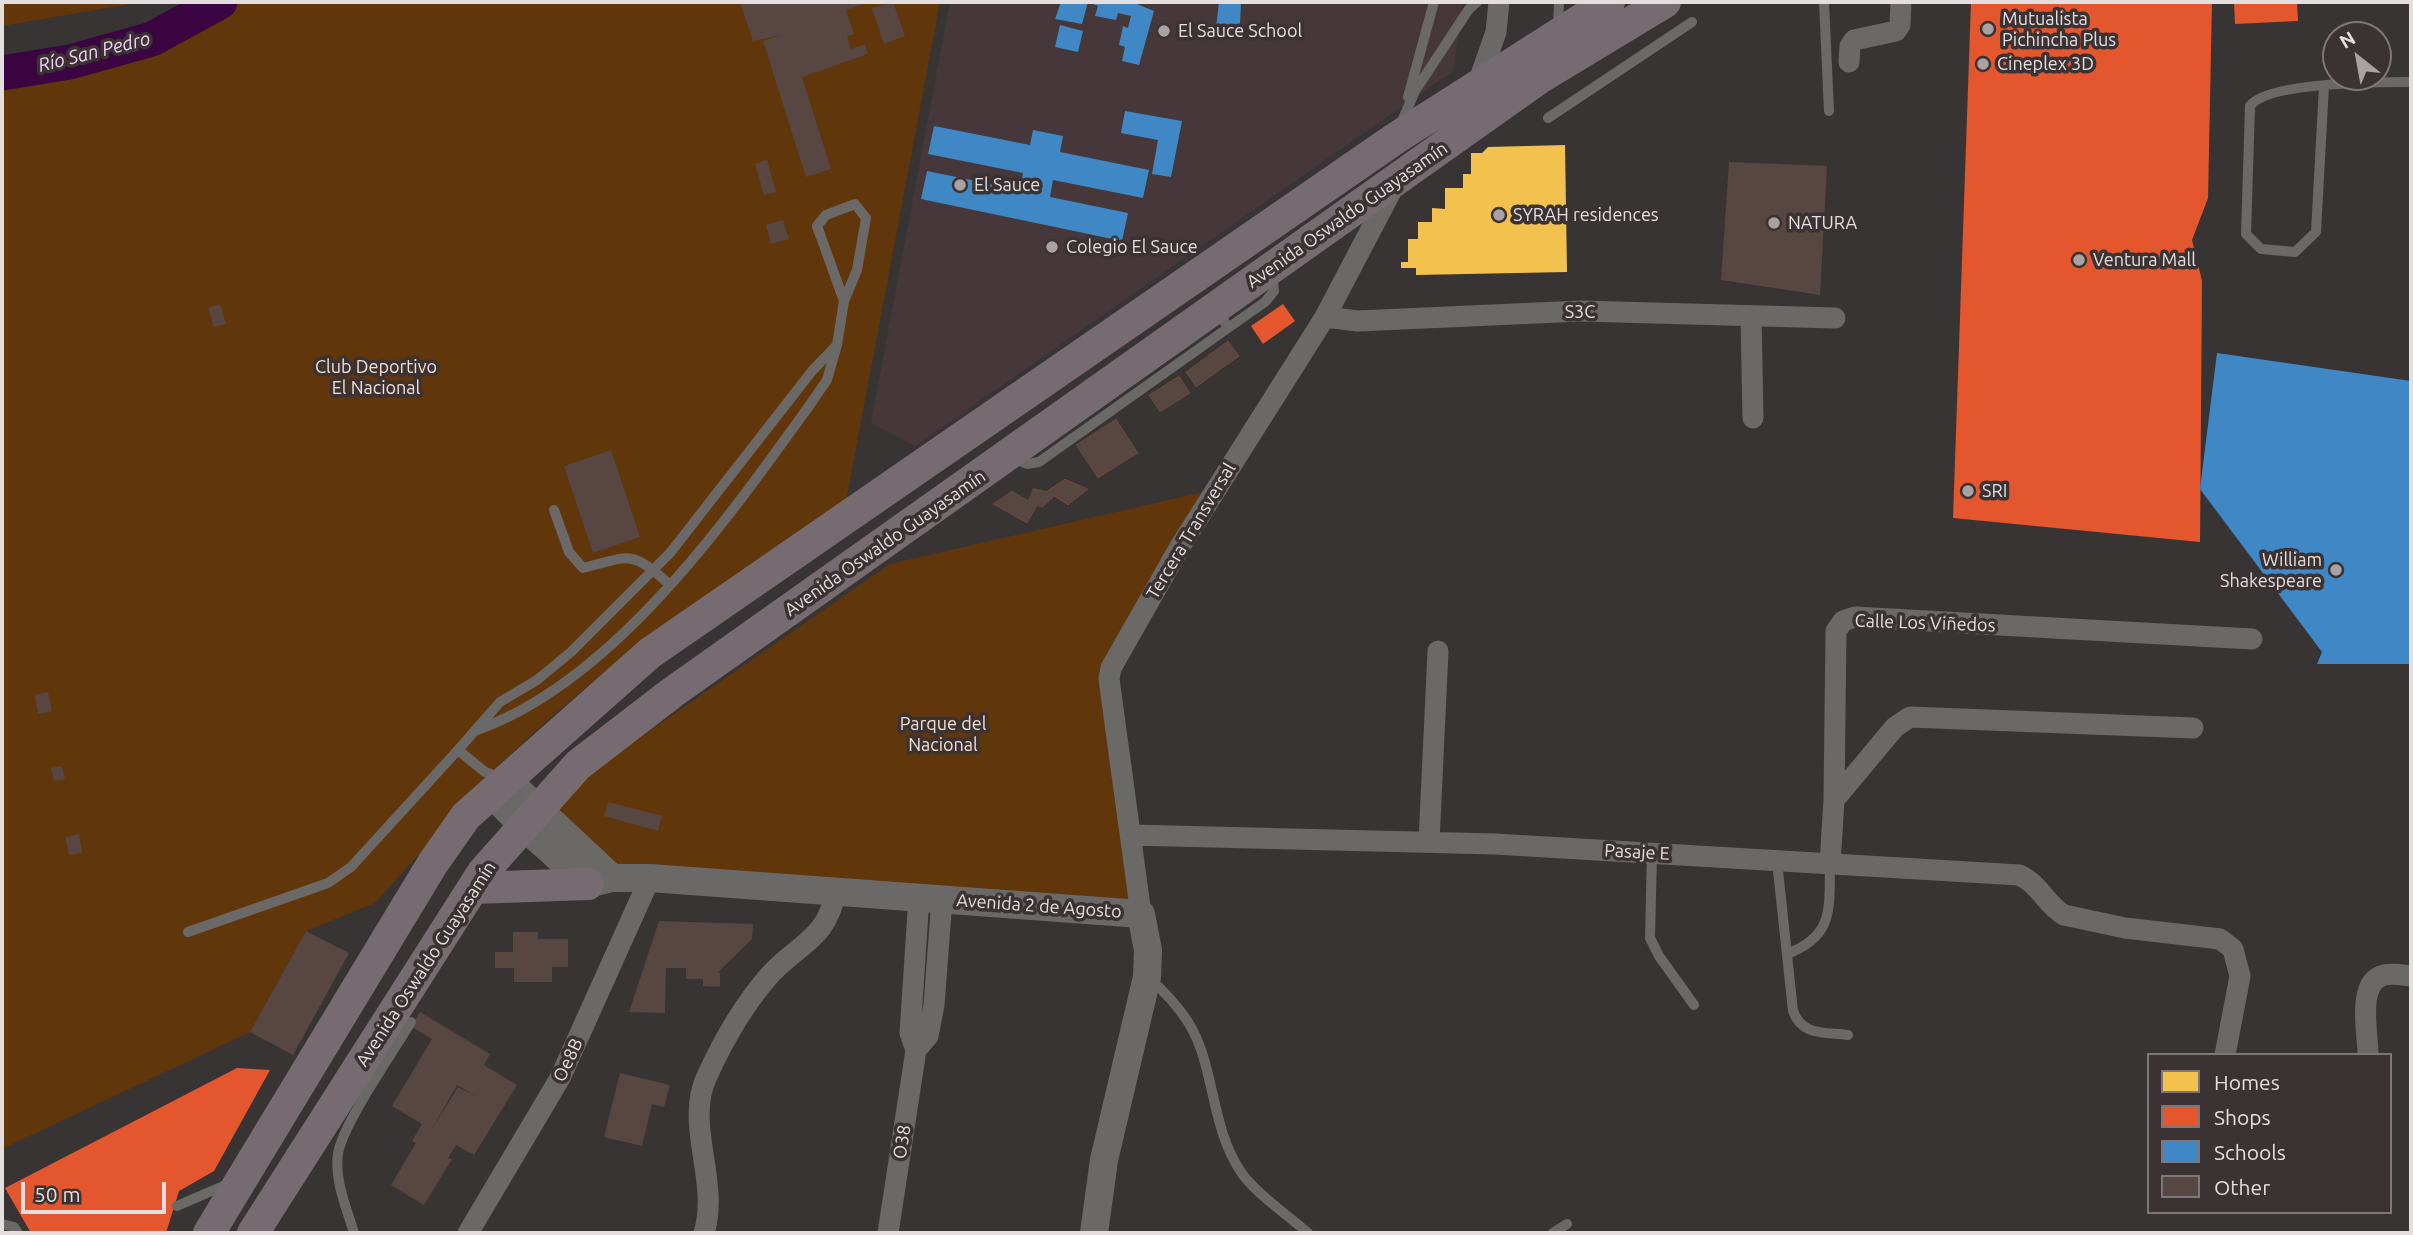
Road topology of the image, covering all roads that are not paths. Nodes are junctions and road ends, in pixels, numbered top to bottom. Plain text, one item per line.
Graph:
1 (1434, 2) edge
2 (1477, 2) edge
3 (1499, 2) edge
4 (1559, 2) edge
5 (1609, 2) edge
6 (1665, 2) edge
7 (1824, 2) edge
8 (1901, 2) edge
9 (1692, 22) dead end
10 (1558, 34) junction
11 (1612, 52) junction
12 (1849, 62) dead end
13 (2411, 82) edge
14 (2392, 83) edge
15 (1477, 86) junction
16 (2325, 86) joint
17 (1406, 107) junction
18 (1829, 111) dead end
19 (1548, 118) dead end
20 (1396, 138) junction
21 (1397, 180) junction
22 (844, 301) junction
23 (1751, 316) junction
24 (1325, 317) junction
25 (1835, 318) dead end
26 (837, 345) junction
27 (1753, 418) dead end
28 (554, 510) dead end
29 (653, 570) junction
30 (670, 585) junction
31 (2252, 639) dead end
32 (1438, 651) dead end
33 (2193, 728) dead end
34 (477, 730) junction
35 (458, 750) junction
36 (494, 782) junction
37 (1834, 800) junction
38 (529, 817) junction
39 (1131, 835) junction
40 (1429, 842) junction
41 (1652, 853) junction
42 (1777, 861) junction
43 (1830, 864) junction
44 (650, 878) junction
45 (600, 881) junction
46 (473, 888) junction
47 (835, 892) junction
48 (931, 898) junction
49 (1141, 914) junction
50 (188, 932) dead end
51 (1787, 954) junction
52 (2411, 976) edge
53 (1147, 977) junction
54 (1694, 1005) dead end
55 (411, 1022) dead end
56 (1848, 1035) dead end
57 (2225, 1053) edge
58 (2368, 1053) edge
59 (243, 1178) junction
60 (177, 1206) dead end
61 (2, 1224) edge
62 (1567, 1224) dead end
63 (18, 1233) edge
64 (209, 1233) edge
65 (253, 1233) edge
66 (354, 1233) edge
67 (468, 1233) edge
68 (704, 1233) edge
69 (888, 1233) edge
70 (1094, 1233) edge
71 (1308, 1233) edge
72 (1553, 1233) edge

1 - 17 lane
2 - 17 lane
3 - 15 street
4 - 10 lane
5 - 10 main road, Avenida Oswaldo Guayasamín
6 - 11 main road, Avenida Oswaldo Guayasamín
7 - 18 lane
8 - 12 street
9 - 11 lane
10 - 15 main road, Avenida Oswaldo Guayasamín
11 - 19 lane
11 - 21 main road, Avenida Oswaldo Guayasamín
13 - 14 lane
15 - 20 main road, Avenida Oswaldo Guayasamín
16 - 16 lane
17 - 20 lane
20 - 36 main road, Avenida Oswaldo Guayasamín
21 - 24 street, Tercera Transversal
21 - 38 main road, Avenida Oswaldo Guayasamín
22 - 22 lane
22 - 26 lane
23 - 24 street, S3C
23 - 25 street, S3C
23 - 27 street
24 - 39 street, Tercera Transversal
26 - 29 lane
26 - 30 lane
28 - 29 lane
29 - 30 lane
29 - 34 lane
30 - 34 lane
31 - 37 street, Calle Los Viñedos
32 - 40 street
33 - 37 street
34 - 35 lane
35 - 36 lane
35 - 50 lane
36 - 38 main road
36 - 59 main road, Avenida Oswaldo Guayasamín
37 - 43 street, Calle Los Viñedos
38 - 45 main road
38 - 46 main road, Avenida Oswaldo Guayasamín
39 - 40 street, Pasaje E
39 - 49 street, Tercera Transversal
40 - 41 street, Pasaje E
41 - 42 street, Pasaje E
41 - 54 lane
42 - 43 street, Pasaje E
42 - 51 lane
43 - 51 lane
43 - 57 street, Pasaje E
44 - 45 main road, Avenida 2 de Agosto
44 - 47 main road, Avenida 2 de Agosto
44 - 67 street, Oe8B
45 - 46 main road
46 - 65 main road, Avenida Oswaldo Guayasamín
47 - 48 main road, Avenida 2 de Agosto
47 - 68 street
48 - 49 main road, Avenida 2 de Agosto
48 - 69 street, O38
49 - 53 main road, Avenida 2 de Agosto
51 - 56 lane
52 - 58 street
53 - 70 main road, Avenida 2 de Agosto
53 - 71 lane
55 - 66 lane
59 - 60 lane
59 - 64 main road, Avenida Oswaldo Guayasamín
61 - 63 lane
62 - 72 lane

